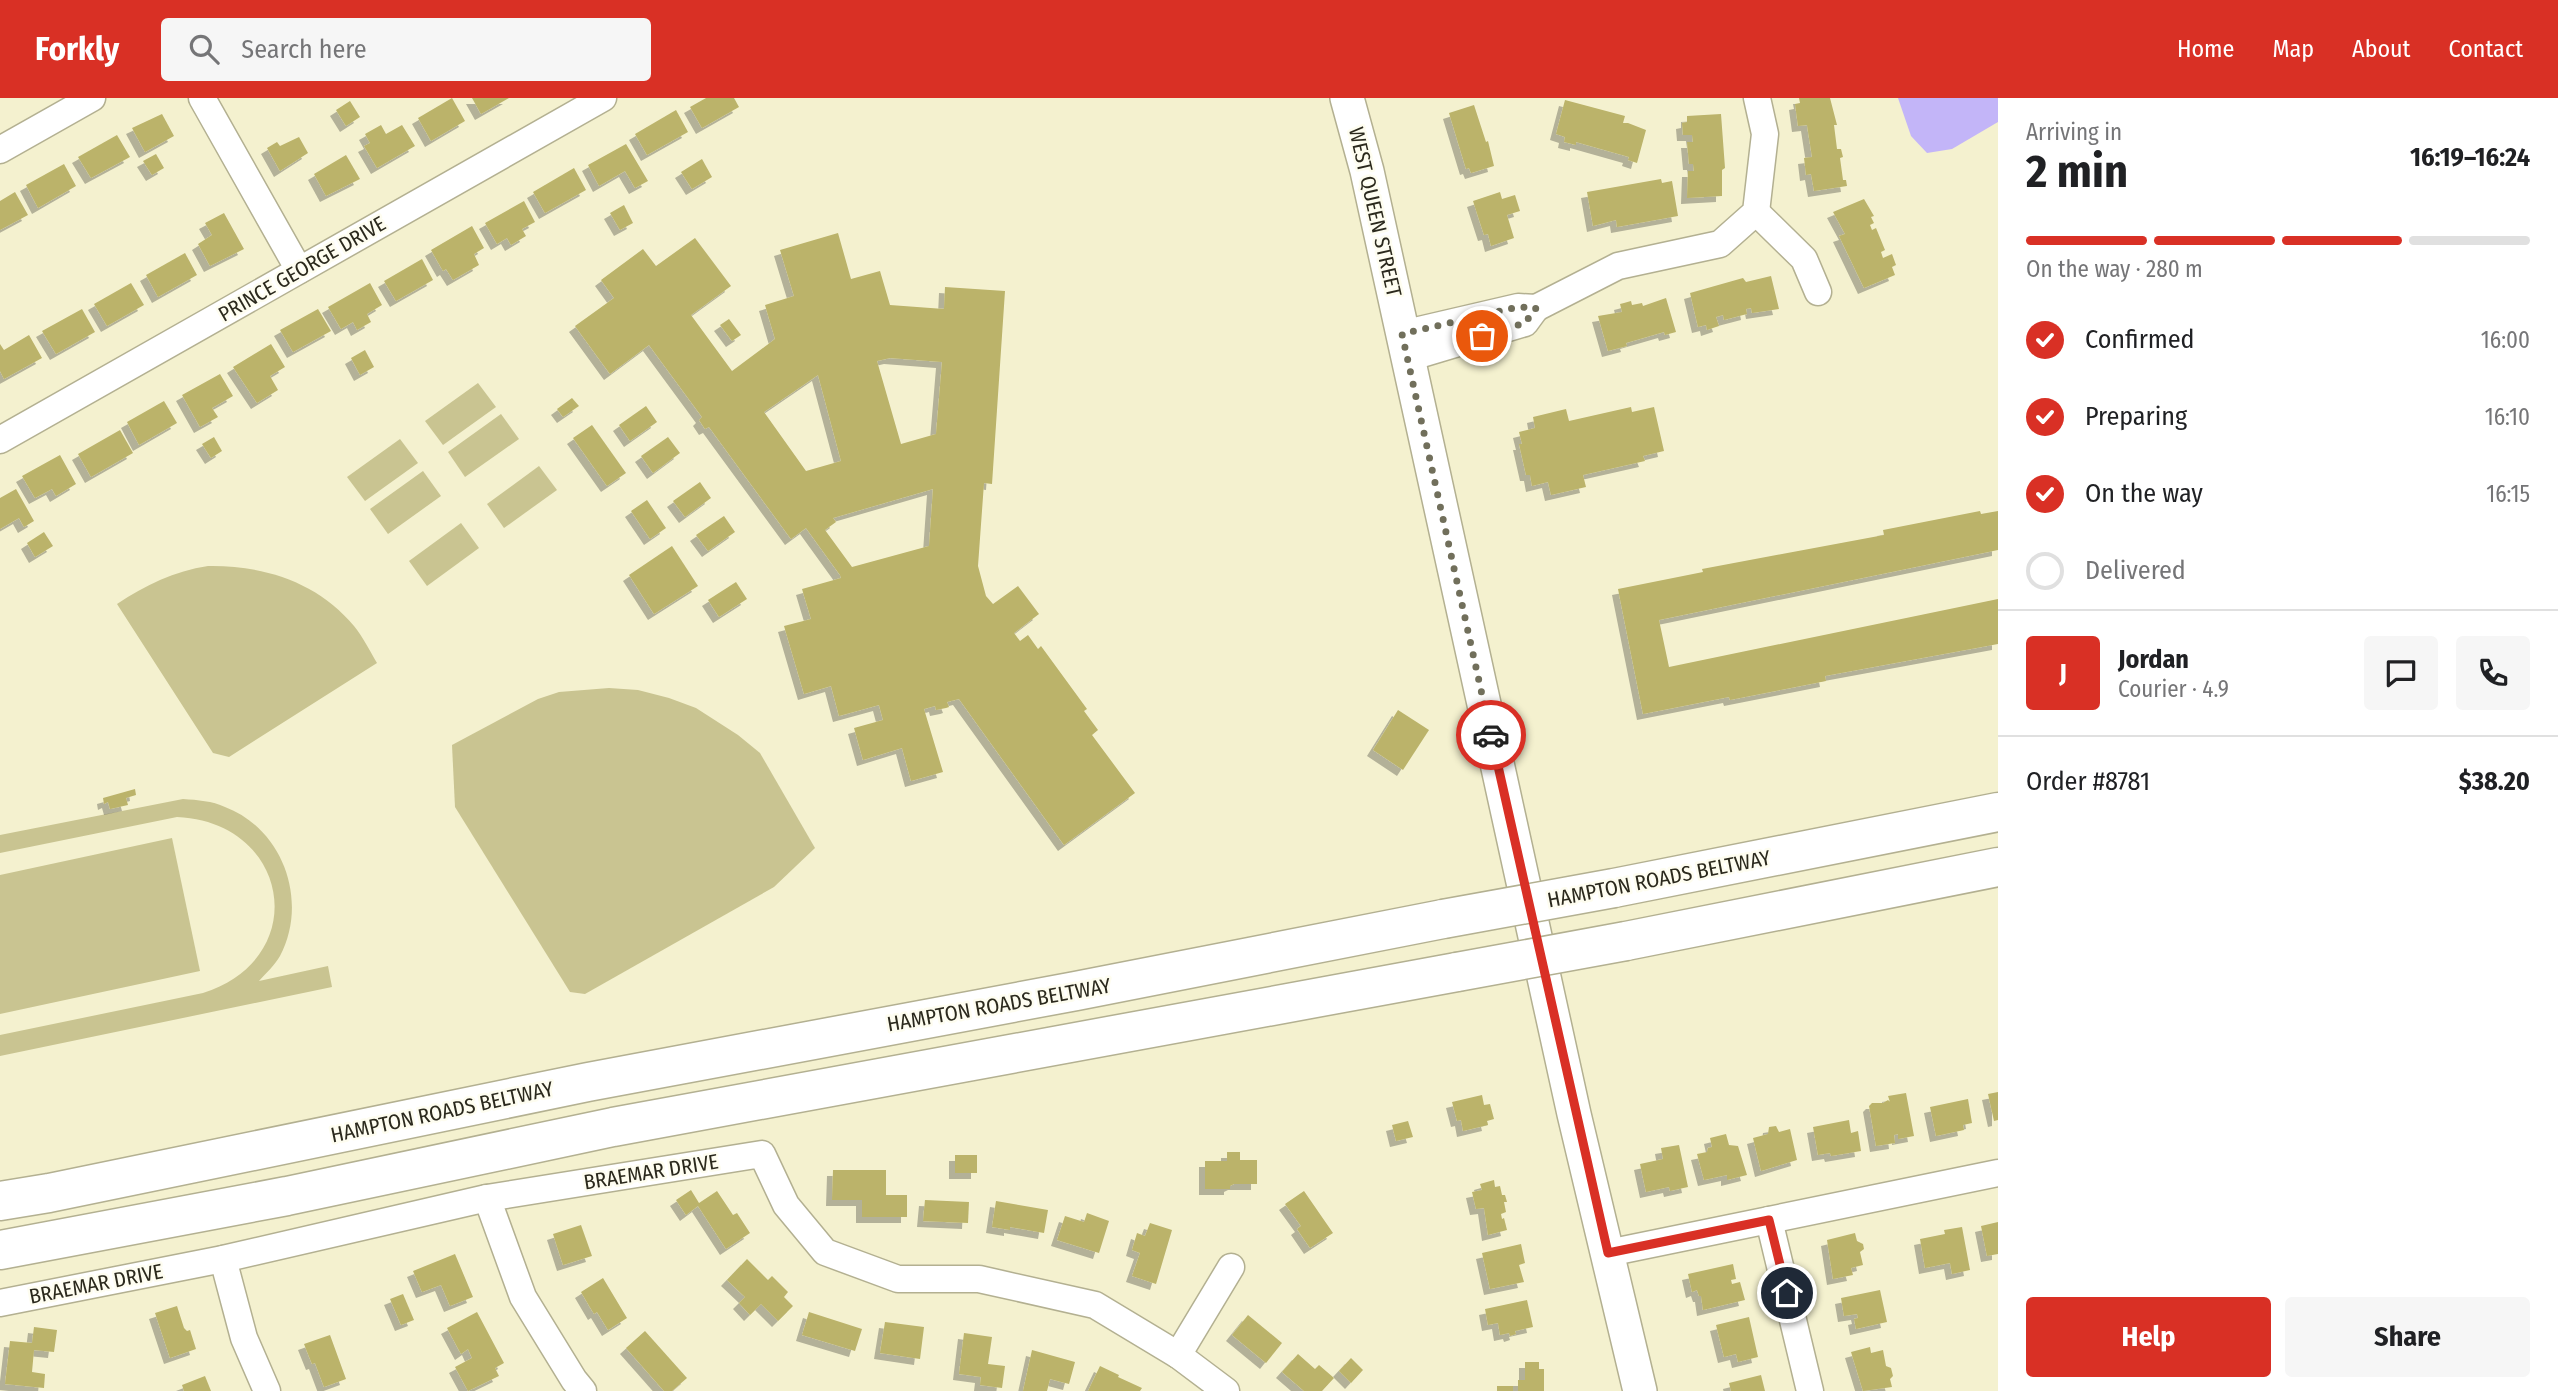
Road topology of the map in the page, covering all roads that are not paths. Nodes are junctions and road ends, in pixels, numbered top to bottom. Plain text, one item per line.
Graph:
1 (92, 98) edge
2 (202, 98) edge
3 (603, 98) edge
4 (1347, 98) edge
5 (1757, 98) edge
6 (0, 150) edge
7 (1756, 212) junction
8 (299, 270) junction
9 (1818, 292) dead end
10 (1405, 346) junction
11 (0, 439) edge
12 (1998, 812) edge
13 (1998, 867) edge
14 (1998, 1173) edge
15 (486, 1198) junction
16 (0, 1201) edge
17 (1769, 1220) junction
18 (0, 1250) edge
19 (1608, 1253) junction
20 (223, 1259) junction
21 (1231, 1268) dead end
22 (0, 1303) edge
23 (1178, 1355) junction
24 (267, 1391) edge
25 (583, 1391) edge
26 (1226, 1391) edge
27 (1640, 1391) edge
28 (1810, 1391) edge

1 - 6 street
2 - 8 street
3 - 8 street, PRINCE GEORGE DRIVE
4 - 10 main road, WEST QUEEN STREET
5 - 7 street
7 - 9 street
7 - 10 street
8 - 11 street, PRINCE GEORGE DRIVE
10 - 19 main road, WEST QUEEN STREET
12 - 16 highway, HAMPTON ROADS BELTWAY, bridge
13 - 18 highway, bridge
14 - 17 street
15 - 20 street, BRAEMAR DRIVE
15 - 23 street, BRAEMAR DRIVE
15 - 25 street
17 - 19 street
17 - 28 street
19 - 27 main road, WEST QUEEN STREET
20 - 22 street, BRAEMAR DRIVE
20 - 24 street
21 - 23 street
23 - 26 street, BRAEMAR DRIVE

